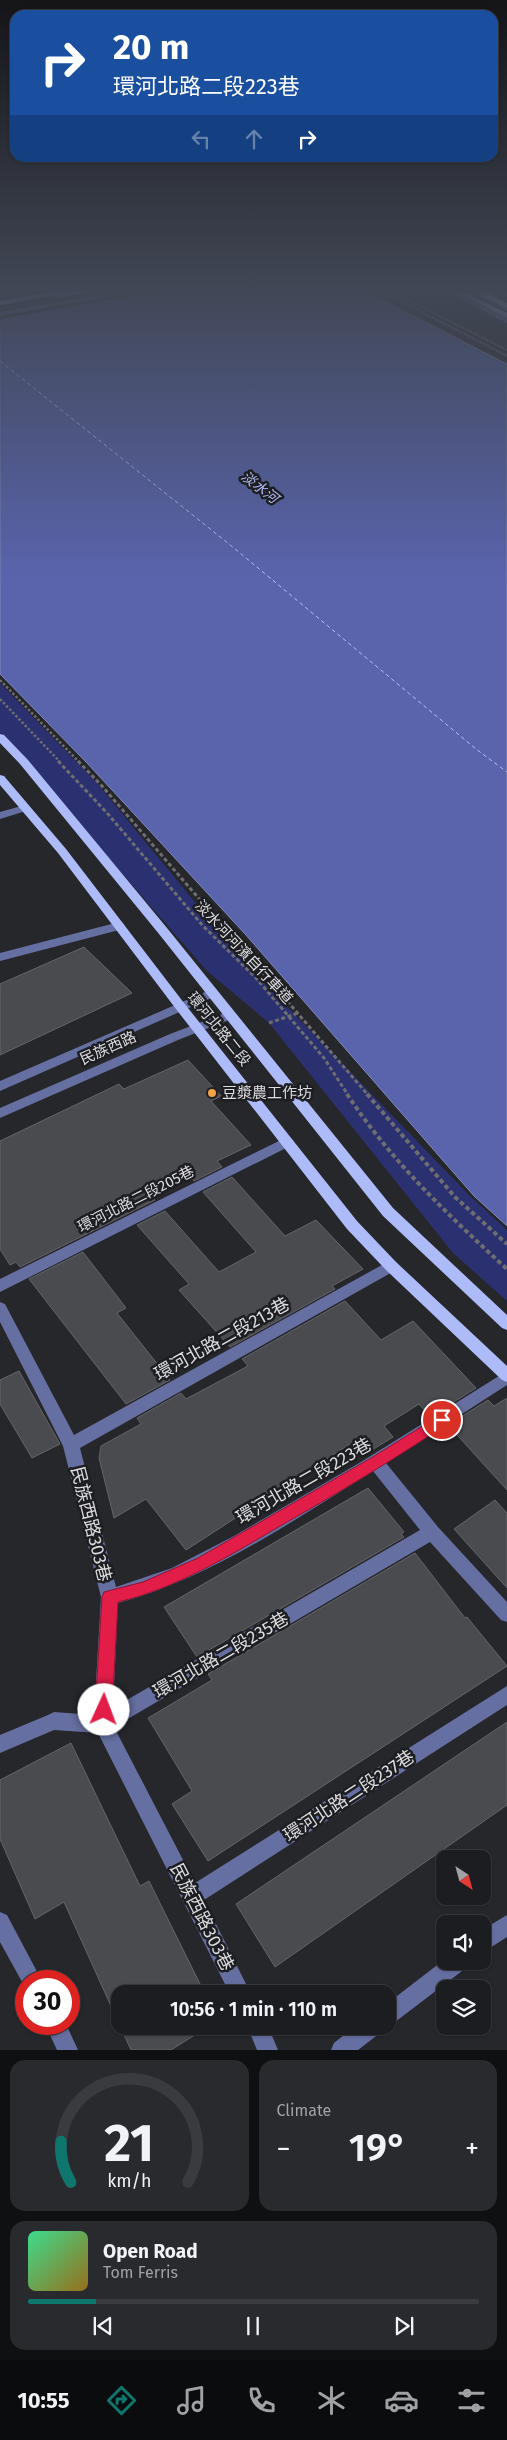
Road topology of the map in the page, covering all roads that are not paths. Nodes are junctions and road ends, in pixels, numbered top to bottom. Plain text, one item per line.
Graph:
1 (0, 736) edge
2 (0, 778) edge
3 (25, 808) junction
4 (0, 816) edge
5 (119, 926) junction
6 (0, 957) edge
7 (212, 993) junction
8 (180, 1006) junction
9 (230, 1015) junction
10 (198, 1027) junction
11 (0, 1086) edge
12 (0, 1113) edge
13 (287, 1142) junction
14 (391, 1266) junction
15 (0, 1286) edge
16 (0, 1308) edge
17 (507, 1324) edge
18 (507, 1377) edge
19 (71, 1445) junction
20 (376, 1463) junction
21 (432, 1532) junction
22 (110, 1597) junction
23 (507, 1614) edge
24 (507, 1695) edge
25 (103, 1724) junction
26 (0, 1744) edge
27 (192, 1896) junction
28 (0, 1922) edge
29 (507, 1925) edge
30 (491, 1937) edge
31 (26, 1970) edge
32 (447, 1970) edge
33 (236, 1985) edge
34 (396, 2009) edge
35 (60, 2035) edge
36 (261, 2035) edge
37 (361, 2035) edge
38 (68, 2050) edge
39 (268, 2050) edge
40 (341, 2050) edge

1 - 7 main road, 環河北路二段
2 - 3 main road, 環河北路二段
3 - 4 street
3 - 5 main road, 環河北路二段
5 - 6 street
5 - 8 main road, 環河北路二段
7 - 8 street, 民族西路
7 - 9 main road, 環河北路二段
8 - 10 main road, 環河北路二段
8 - 11 street, 民族西路
9 - 10 street, 民族西路
9 - 17 main road, 環河北路二段
10 - 12 street, 民族西路
10 - 13 main road, 環河北路二段
13 - 14 main road, 環河北路二段
13 - 15 street, 環河北路二段205巷
14 - 18 main road, 環河北路二段
14 - 19 street, 環河北路二段213巷
16 - 19 street, 民族西路303巷
18 - 20 street, 環河北路二段223巷
19 - 22 street, 民族西路303巷
20 - 21 street
20 - 22 street, 環河北路二段223巷
21 - 23 street
21 - 25 street, 環河北路二段235巷
22 - 25 street, 民族西路303巷
24 - 27 street, 環河北路二段237巷
25 - 26 street
25 - 27 street, 民族西路303巷
27 - 33 street, 民族西路303巷
28 - 31 street
29 - 30 street
32 - 34 street
35 - 38 street
36 - 39 street
37 - 40 street

